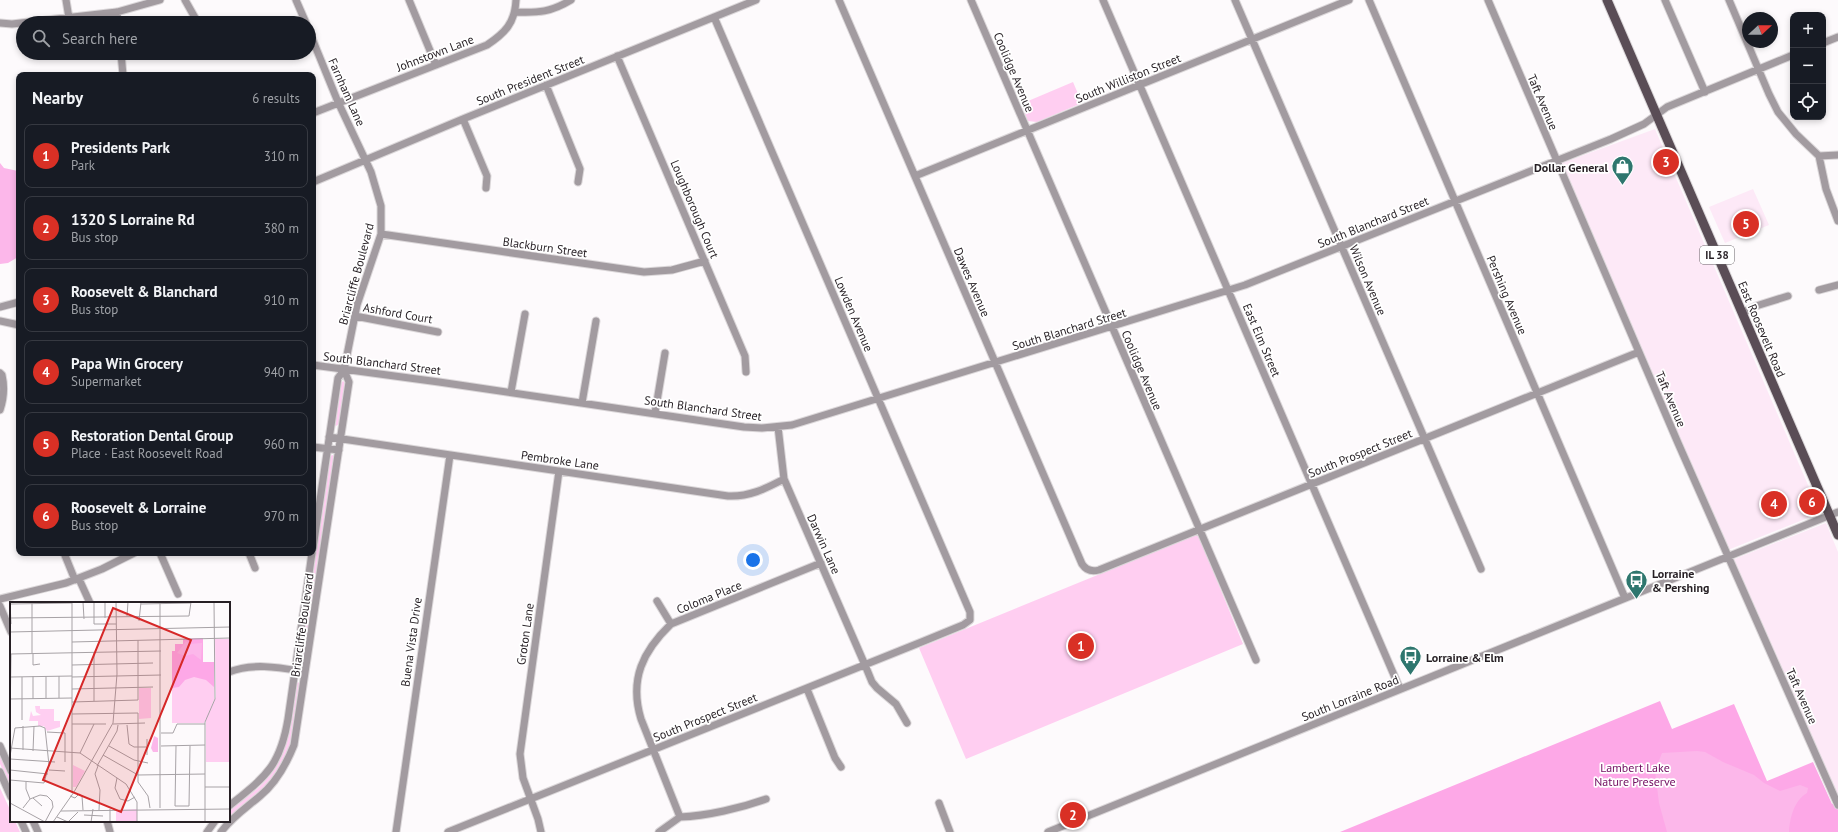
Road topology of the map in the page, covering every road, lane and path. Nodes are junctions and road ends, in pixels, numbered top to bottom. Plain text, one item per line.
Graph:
1 (66, 0) edge
2 (160, 0) edge
3 (185, 0) edge
4 (296, 0) edge
5 (409, 0) edge
6 (516, 0) edge
7 (572, 0) edge
8 (756, 0) edge
9 (839, 0) edge
10 (971, 0) edge
11 (1103, 0) edge
12 (1236, 0) edge
13 (1349, 0) edge
14 (1369, 0) edge
15 (1488, 0) edge
16 (1607, 0) edge
17 (1665, 0) edge
18 (1729, 0) edge
19 (116, 12) junction
20 (515, 12) junction
21 (69, 16) edge
22 (85, 16) edge
23 (117, 16) edge
24 (194, 16) edge
25 (303, 16) edge
26 (714, 17) junction
27 (0, 23) edge
28 (16, 24) edge
29 (1838, 37) edge
30 (1252, 39) junction
31 (1826, 42) edge
32 (316, 48) edge
33 (617, 56) junction
34 (1790, 56) edge
35 (122, 60) edge
36 (436, 65) junction
37 (1758, 70) junction
38 (123, 72) edge
39 (546, 85) junction
40 (1140, 85) junction
41 (1705, 92) junction
42 (338, 102) junction
43 (316, 112) edge
44 (1656, 115) junction
45 (463, 119) junction
46 (1027, 130) junction
47 (1838, 155) edge
48 (1819, 156) junction
49 (366, 161) junction
50 (1556, 161) junction
51 (915, 176) junction
52 (316, 181) edge
53 (578, 182) dead end
54 (486, 188) dead end
55 (1455, 201) junction
56 (1838, 221) edge
57 (381, 234) junction
58 (1342, 247) junction
59 (705, 261) junction
60 (1838, 285) edge
61 (1228, 290) junction
62 (1819, 290) dead end
63 (1788, 296) dead end
64 (16, 303) edge
65 (0, 307) edge
66 (1742, 313) junction
67 (525, 314) dead end
68 (355, 316) junction
69 (0, 321) edge
70 (596, 322) dead end
71 (16, 324) edge
72 (1112, 327) junction
73 (438, 332) dead end
74 (1639, 352) junction
75 (665, 353) dead end
76 (995, 363) junction
77 (316, 365) edge
78 (344, 370) junction
79 (746, 372) dead end
80 (0, 373) edge
81 (511, 392) junction
82 (1538, 393) junction
83 (879, 399) junction
84 (582, 402) junction
85 (0, 410) edge
86 (656, 413) junction
87 (778, 427) junction
88 (329, 437) junction
89 (340, 438) junction
90 (1425, 439) junction
91 (316, 447) edge
92 (328, 449) junction
93 (339, 450) junction
94 (450, 455) junction
95 (559, 471) junction
96 (784, 479) junction
97 (1312, 485) junction
98 (1834, 514) edge
99 (316, 528) edge
100 (1200, 530) junction
101 (1838, 535) edge
102 (65, 556) edge
103 (128, 556) edge
104 (161, 556) edge
105 (250, 556) edge
106 (312, 556) edge
107 (1728, 557) junction
108 (821, 564) junction
109 (255, 568) dead end
110 (1481, 569) dead end
111 (1089, 570) joint
112 (77, 580) junction
113 (178, 594) dead end
114 (1626, 598) junction
115 (0, 599) edge
116 (657, 601) dead end
117 (89, 602) edge
118 (0, 606) edge
119 (970, 620) joint
120 (671, 624) junction
121 (10, 630) edge
122 (1256, 660) dead end
123 (865, 665) junction
124 (295, 670) junction
125 (230, 672) edge
126 (306, 672) junction
127 (807, 689) junction
128 (1400, 689) junction
129 (907, 723) dead end
130 (0, 746) edge
131 (653, 750) junction
132 (841, 767) dead end
133 (10, 769) edge
134 (0, 772) edge
135 (10, 795) edge
136 (530, 799) junction
137 (766, 799) dead end
138 (939, 803) dead end
139 (230, 805) edge
140 (1838, 805) edge
141 (680, 817) junction
142 (230, 821) edge
143 (21, 822) edge
144 (33, 822) edge
145 (107, 822) edge
146 (213, 822) edge
147 (229, 822) edge
148 (26, 832) edge
149 (38, 832) edge
150 (110, 832) edge
151 (207, 832) edge
152 (221, 832) edge
153 (396, 832) edge
154 (448, 832) edge
155 (541, 832) edge
156 (659, 832) edge
157 (950, 832) edge
158 (1048, 832) edge

1 - 21 street
2 - 19 street
3 - 24 street
4 - 25 street
5 - 36 street
6 - 20 street, Johnstown Lane
7 - 20 street
8 - 26 street, South President Street
9 - 51 street, Dawes Avenue
10 - 46 street, Coolidge Avenue
11 - 40 street, East Elm Street
12 - 30 street, Wilson Avenue
13 - 30 street, South Williston Street
14 - 55 street, Pershing Avenue
15 - 50 street, Taft Avenue
16 - 44 main road, East Roosevelt Road / IL 38
17 - 41 street
18 - 37 street
19 - 22 street
19 - 23 street
20 - 36 street, Johnstown Lane
26 - 33 street, South President Street
26 - 83 street, Lowden Avenue
27 - 28 street
29 - 31 street
30 - 40 street, South Williston Street
30 - 58 street, Wilson Avenue
32 - 42 street, Farnham Lane
33 - 39 street, South President Street
33 - 59 street, Loughborough Court
34 - 37 street, South Blanchard Street
35 - 38 street
36 - 42 street, Johnstown Lane
37 - 41 street, South Blanchard Street
37 - 48 street
39 - 45 street, South President Street
39 - 53 street
40 - 46 street, South Williston Street
40 - 61 street, East Elm Street
41 - 44 street, South Blanchard Street
42 - 43 street, Johnstown Lane
42 - 49 street, Farnham Lane
44 - 50 street, South Blanchard Street
44 - 66 main road, East Roosevelt Road / IL 38
45 - 49 street, South President Street
45 - 54 street
46 - 51 street, South Williston Street
46 - 72 street, Coolidge Avenue
47 - 48 street
48 - 56 street
49 - 52 street, South President Street
49 - 57 street, Briarcliffe Boulevard
50 - 55 street, South Blanchard Street
50 - 74 street, Taft Avenue
51 - 76 street, Dawes Avenue
55 - 58 street, South Blanchard Street
55 - 82 street, Pershing Avenue
57 - 59 street, Blackburn Street
57 - 68 street, Briarcliffe Boulevard
58 - 61 street, South Blanchard Street
58 - 90 street, Wilson Avenue
59 - 79 street, Loughborough Court
60 - 62 street
61 - 72 street, South Blanchard Street
61 - 97 street, East Elm Street
63 - 66 street
64 - 65 street
66 - 98 main road, East Roosevelt Road / IL 38
67 - 81 street
68 - 73 street, Ashford Court
68 - 78 street, Briarcliffe Boulevard
69 - 71 street
70 - 84 street
72 - 76 street, South Blanchard Street
72 - 100 street, Coolidge Avenue
74 - 82 street, South Prospect Street
74 - 107 street, Taft Avenue
75 - 86 street
76 - 83 street, South Blanchard Street
76 - 111 street, Dawes Avenue
77 - 78 street, South Blanchard Street
78 - 81 street, South Blanchard Street
78 - 88 street, Briarcliffe Boulevard
78 - 89 street, Briarcliffe Boulevard
80 - 85 street
81 - 84 street, South Blanchard Street
82 - 90 street, South Prospect Street
82 - 114 street, Pershing Avenue
83 - 87 street, South Blanchard Street
83 - 119 street, Lowden Avenue
84 - 86 street, South Blanchard Street
86 - 87 street, South Blanchard Street
87 - 96 street, Darwin Lane
88 - 89 street, Pembroke Lane
88 - 92 street, Briarcliffe Boulevard
89 - 93 street, Briarcliffe Boulevard
89 - 94 street, Pembroke Lane
90 - 97 street, South Prospect Street
90 - 110 street, Wilson Avenue
91 - 92 street
92 - 93 street
92 - 99 street, Briarcliffe Boulevard
93 - 126 street, Briarcliffe Boulevard
94 - 95 street, Pembroke Lane
94 - 153 street, Buena Vista Drive
95 - 96 street, Pembroke Lane
95 - 136 street, Groton Lane
96 - 108 street, Darwin Lane
97 - 100 street, South Prospect Street
97 - 128 street, East Elm Street
98 - 101 main road, East Roosevelt Road / IL 38
98 - 107 street, South Lorraine Road
100 - 111 street, South Prospect Street
100 - 122 street, Coolidge Avenue
102 - 112 street
103 - 112 street
104 - 113 street
105 - 109 street
106 - 124 street, Briarcliffe Boulevard
107 - 114 street, South Lorraine Road
107 - 140 street, Taft Avenue
108 - 120 street, Coloma Place
108 - 123 street, Darwin Lane
112 - 115 street
112 - 117 street
114 - 128 street, South Lorraine Road
116 - 120 street, Coloma Place
118 - 121 street
119 - 123 street, South Prospect Street
120 - 131 street, Coloma Place
123 - 127 street, South Prospect Street
123 - 129 street, Darwin Lane
124 - 125 street
124 - 126 street
124 - 139 street, Briarcliffe Boulevard
126 - 142 street, Briarcliffe Boulevard
127 - 131 street, South Prospect Street
127 - 132 street
128 - 158 street, South Lorraine Road
130 - 133 street
131 - 136 street, South Prospect Street
131 - 141 street, Coloma Place
134 - 135 street
136 - 154 street, South Prospect Street
136 - 155 street, Groton Lane
137 - 141 street
138 - 157 street
141 - 156 street
143 - 148 street
144 - 149 street
145 - 150 street
146 - 151 street
147 - 152 street, Briarcliffe Boulevard

